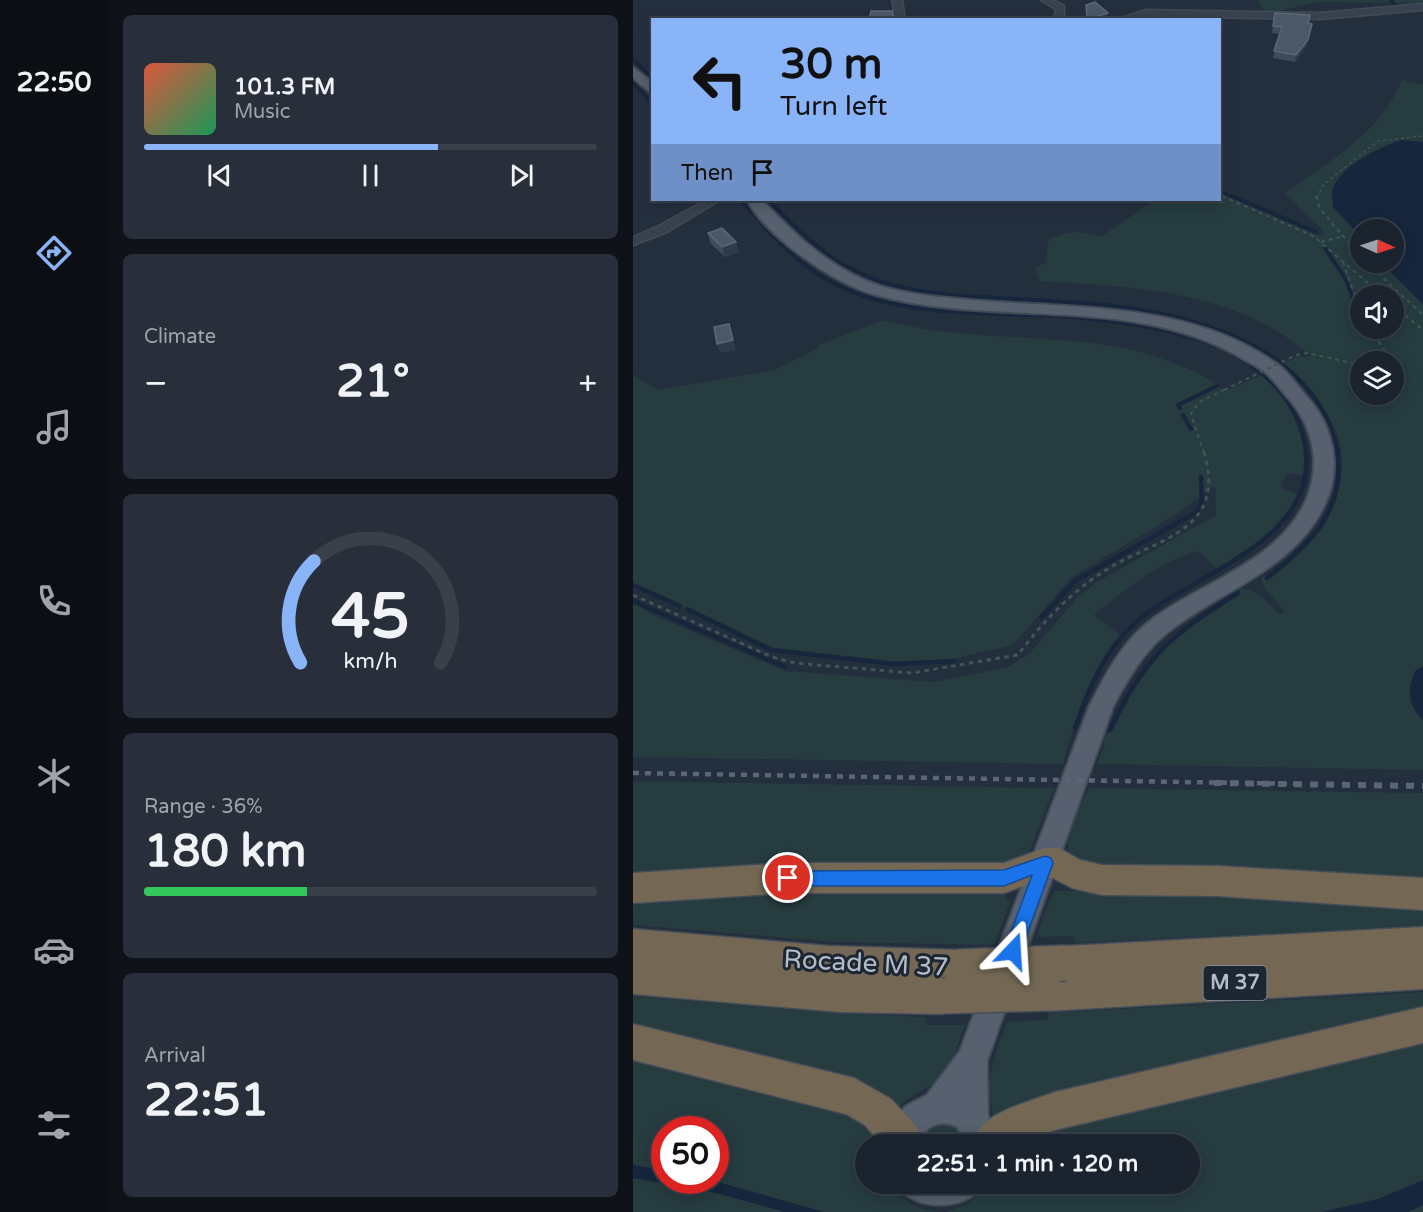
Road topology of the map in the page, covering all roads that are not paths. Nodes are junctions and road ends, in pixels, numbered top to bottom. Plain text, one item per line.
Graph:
1 (897, 0) edge
2 (1046, 0) edge
3 (1423, 7) edge
4 (900, 18) edge
5 (1059, 18) edge
6 (1128, 18) edge
7 (633, 70) edge
8 (651, 89) edge
9 (755, 201) edge
10 (709, 202) edge
11 (633, 241) edge
12 (1045, 863) junction
13 (633, 888) edge
14 (1423, 894) edge
15 (1423, 944) edge
16 (633, 946) edge
17 (1423, 972) edge
18 (633, 977) edge
19 (951, 982) junction
20 (1423, 1025) edge
21 (633, 1042) edge
22 (972, 1061) junction
23 (938, 1106) junction
24 (896, 1134) edge
25 (908, 1134) edge
26 (979, 1134) edge
27 (981, 1134) edge
28 (988, 1134) edge
29 (932, 1194) edge
30 (950, 1194) edge

1 - 4 street
2 - 5 street
3 - 6 street
7 - 8 main road
9 - 12 main road
10 - 11 street
12 - 13 highway
12 - 14 highway
12 - 22 main road
15 - 19 highway, Rocade M 37 / M 37, bridge
16 - 19 highway, Rocade M 37 / M 37
17 - 19 highway, Rocade M 37 / M 37, bridge
18 - 19 highway, Rocade M 37 / M 37
20 - 28 highway
21 - 24 highway
22 - 23 main road
22 - 27 main road
23 - 25 main road
23 - 26 main road
29 - 30 main road

